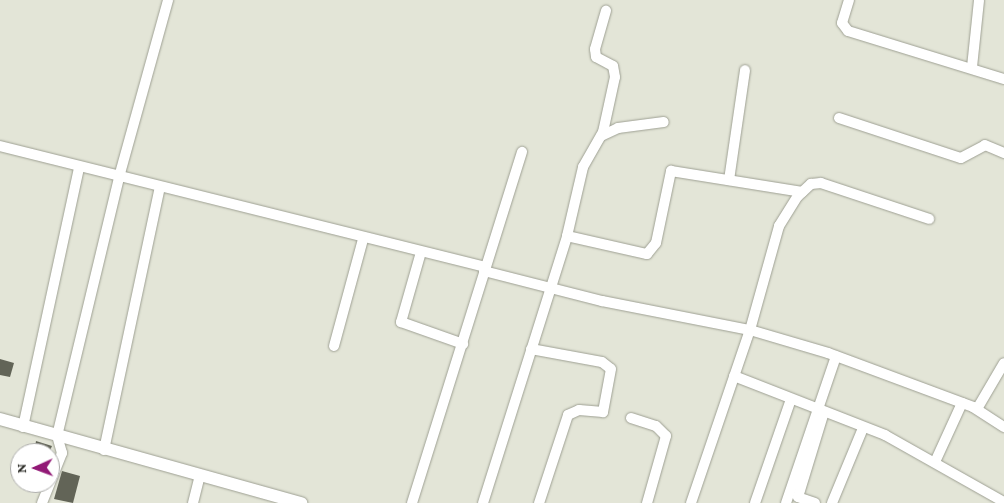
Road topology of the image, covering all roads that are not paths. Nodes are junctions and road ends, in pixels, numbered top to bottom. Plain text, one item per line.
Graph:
1 (168, 0) edge
2 (849, 0) edge
3 (979, 0) edge
4 (606, 11) dead end
5 (972, 67) junction
6 (745, 70) dead end
7 (1004, 79) edge
8 (839, 118) dead end
9 (664, 122) dead end
10 (601, 136) junction
11 (0, 146) edge
12 (522, 152) dead end
13 (1004, 153) edge
14 (80, 167) junction
15 (119, 177) junction
16 (729, 180) junction
17 (160, 187) junction
18 (802, 192) junction
19 (929, 218) dead end
20 (567, 236) junction
21 (363, 239) junction
22 (421, 252) junction
23 (485, 269) junction
24 (550, 290) junction
25 (750, 330) junction
26 (463, 344) junction
27 (334, 346) dead end
28 (530, 349) junction
29 (836, 356) junction
30 (1004, 363) edge
31 (734, 376) junction
32 (791, 399) junction
33 (962, 402) junction
34 (977, 409) junction
35 (820, 410) junction
36 (631, 418) dead end
37 (0, 419) edge
38 (23, 427) junction
39 (1004, 427) edge
40 (863, 428) junction
41 (57, 436) junction
42 (104, 450) junction
43 (935, 462) junction
44 (200, 475) junction
45 (263, 498) edge
46 (1004, 502) edge
47 (42, 503) edge
48 (193, 503) edge
49 (301, 503) edge
50 (412, 503) edge
51 (483, 503) edge
52 (539, 503) edge
53 (646, 503) edge
54 (691, 503) edge
55 (755, 503) edge
56 (786, 503) edge
57 (815, 503) edge
58 (832, 503) edge

1 - 15 street
2 - 5 street
3 - 5 street
4 - 10 street
5 - 7 street
6 - 16 street
8 - 13 street
9 - 10 street
10 - 20 street
11 - 14 street
12 - 23 street
14 - 15 street
14 - 38 street
15 - 17 street
15 - 41 street
16 - 18 street
16 - 20 street
17 - 21 street
17 - 42 street
18 - 19 street
18 - 25 street
20 - 24 street
21 - 22 street
21 - 27 street
22 - 23 street
22 - 26 street
23 - 24 street
23 - 26 street
24 - 25 street
24 - 28 street
25 - 29 street
25 - 31 street
26 - 50 street
28 - 51 street
28 - 52 street
29 - 33 street
29 - 35 street
30 - 34 street
31 - 32 street
31 - 54 street
32 - 35 street
32 - 55 street
33 - 34 street
33 - 43 street
34 - 39 street
35 - 40 street
35 - 56 street
35 - 57 street
36 - 53 street
37 - 38 street
38 - 41 street
40 - 43 street
40 - 58 street
41 - 42 street
41 - 47 street
42 - 44 street
43 - 46 street
44 - 45 street
44 - 48 street
45 - 49 street

